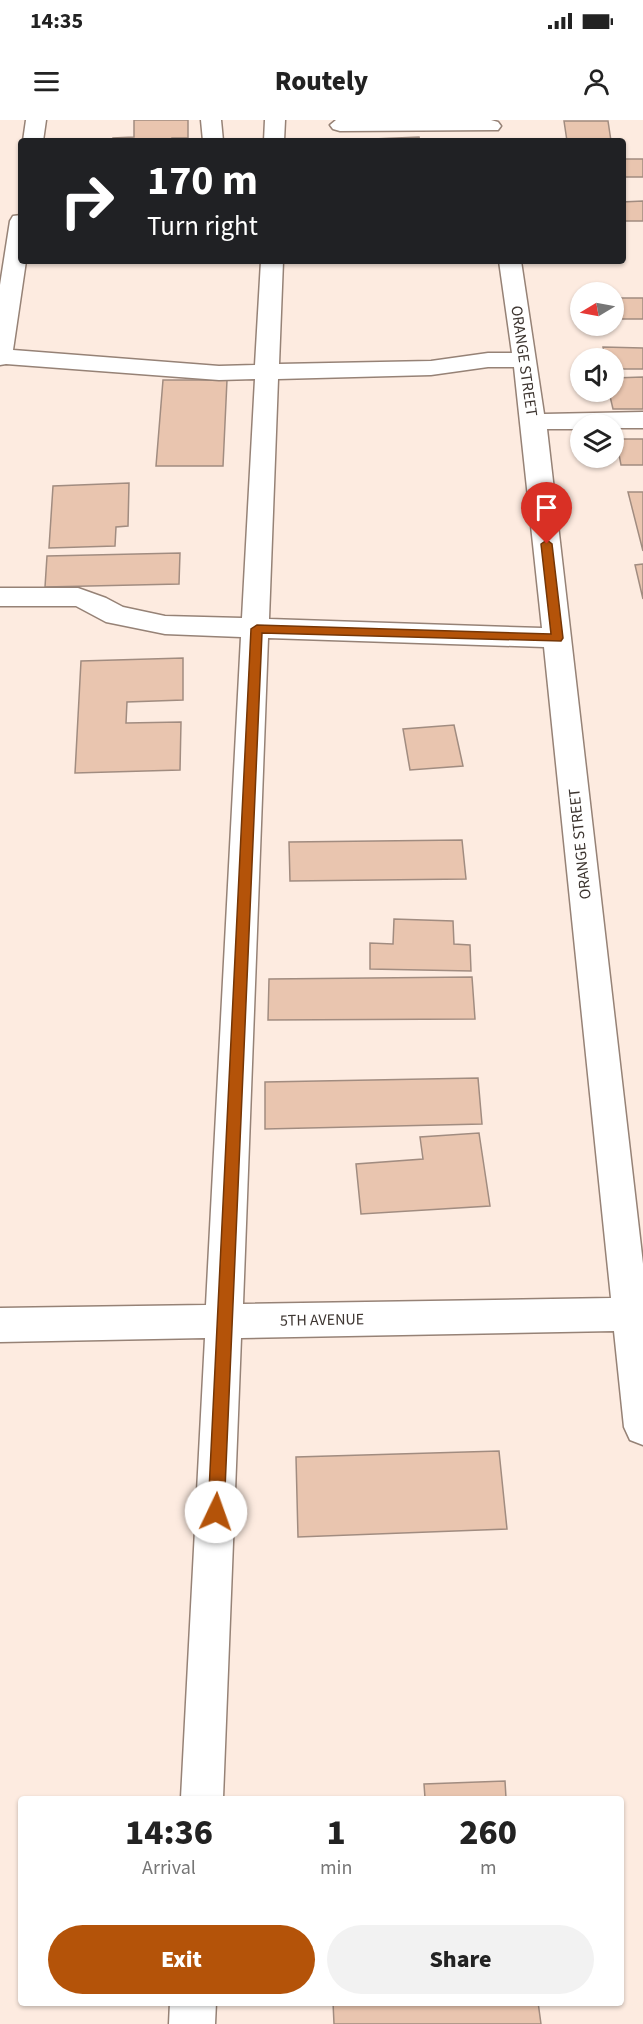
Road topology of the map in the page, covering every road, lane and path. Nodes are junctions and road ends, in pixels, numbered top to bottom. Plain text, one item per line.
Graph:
1 (36, 120) edge
2 (211, 120) edge
3 (274, 120) edge
4 (340, 125) dead end
5 (492, 129) edge
6 (33, 138) edge
7 (213, 138) edge
8 (274, 138) edge
9 (18, 240) edge
10 (272, 264) edge
11 (510, 264) edge
12 (0, 357) edge
13 (524, 360) junction
14 (268, 371) junction
15 (643, 420) edge
16 (533, 422) junction
17 (0, 597) edge
18 (257, 629) junction
19 (557, 638) junction
20 (637, 1314) edge
21 (224, 1321) junction
22 (0, 1325) edge
23 (643, 1427) edge
24 (202, 1796) edge
25 (193, 2006) edge
26 (192, 2024) edge

1 - 6 street
2 - 7 street
3 - 8 street
4 - 5 street
9 - 12 street
10 - 14 street
11 - 13 street, ORANGE STREET
12 - 14 street
13 - 14 street
13 - 16 street, ORANGE STREET
14 - 18 street
15 - 16 street
16 - 19 street, ORANGE STREET
17 - 18 street
18 - 19 street
18 - 21 street
19 - 20 street, ORANGE STREET
20 - 21 street, 5TH AVENUE
20 - 23 street, ORANGE STREET
21 - 22 street, 5TH AVENUE
21 - 24 street
25 - 26 street

